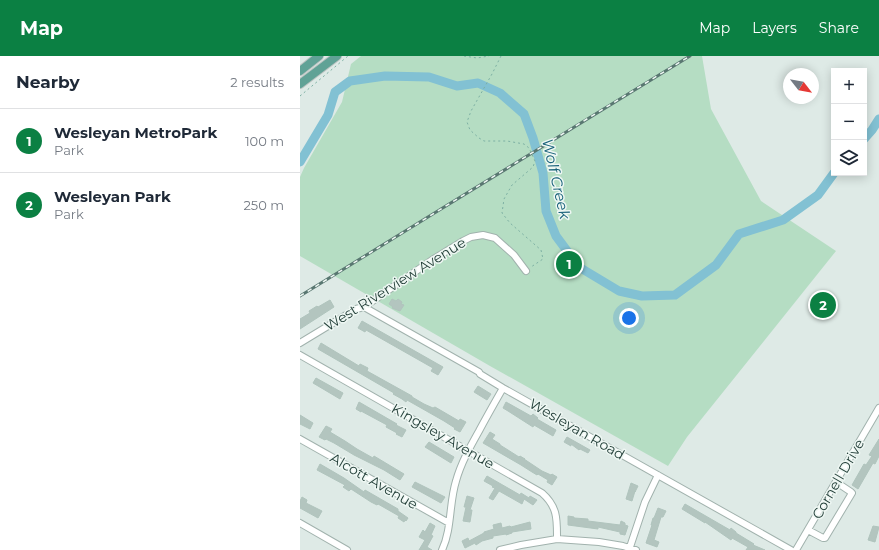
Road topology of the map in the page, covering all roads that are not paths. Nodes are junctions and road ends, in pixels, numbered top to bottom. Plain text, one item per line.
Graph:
1 (336, 56) edge
2 (317, 57) edge
3 (322, 68) junction
4 (300, 71) edge
5 (300, 84) edge
6 (526, 271) road end
7 (364, 307) junction
8 (300, 343) edge
9 (300, 355) edge
10 (503, 388) junction
11 (879, 408) edge
12 (300, 439) edge
13 (468, 450) junction
14 (658, 475) junction
15 (836, 482) junction
16 (300, 523) edge
17 (449, 523) junction
18 (808, 530) junction
19 (557, 539) junction
20 (445, 548) edge
21 (347, 550) edge
22 (500, 550) edge
23 (631, 550) edge
24 (791, 550) edge
25 (796, 550) edge

1 - 3 main road
2 - 3 street
2 - 4 main road
3 - 5 main road
6 - 7 street, West Riverview Avenue
7 - 8 street, West Riverview Avenue
7 - 10 street, Wesleyan Road
9 - 13 street, Kingsley Avenue
10 - 13 street
10 - 14 street, Wesleyan Road
11 - 15 street, Cornell Drive
12 - 17 street, Alcott Avenue
13 - 17 street
13 - 19 street, Kingsley Avenue
14 - 23 street
14 - 24 street, Wesleyan Road
15 - 18 street, Cornell Drive
15 - 18 street
16 - 21 street
17 - 20 street
18 - 25 street, Cornell Drive
19 - 22 street
19 - 23 street

